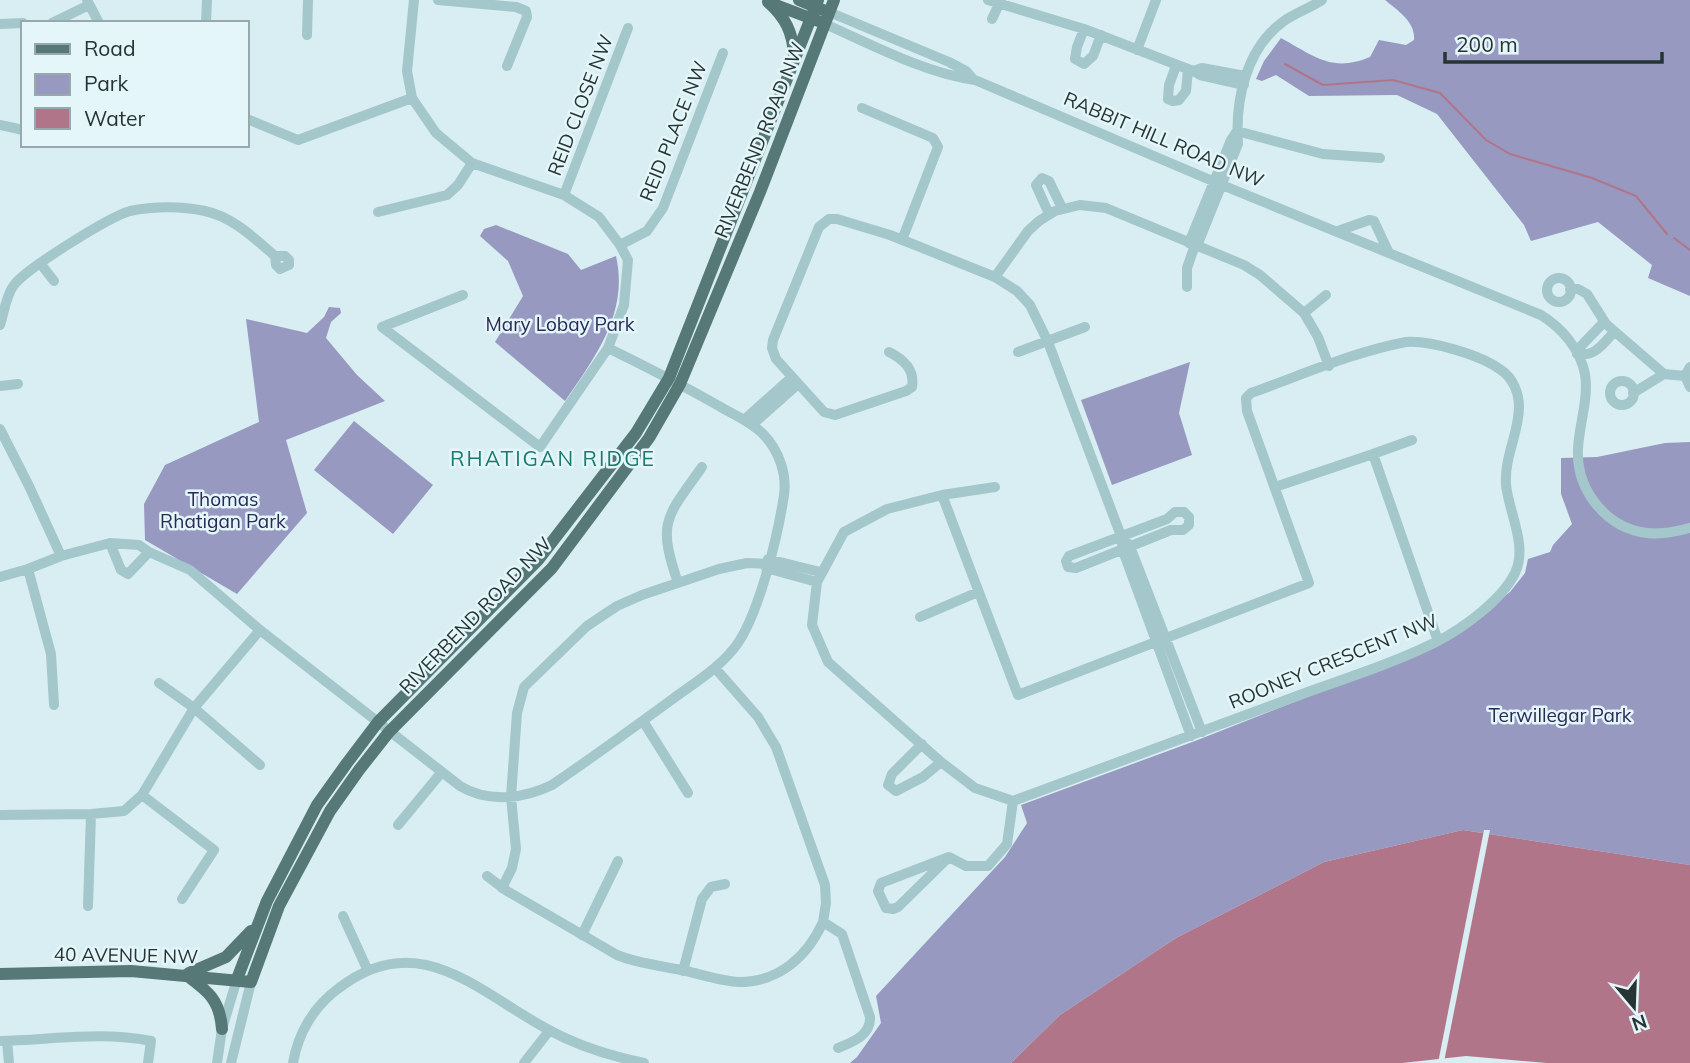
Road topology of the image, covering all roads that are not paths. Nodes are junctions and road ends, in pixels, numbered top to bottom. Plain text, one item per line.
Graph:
1 (207, 0) edge
2 (308, 0) edge
3 (414, 0) edge
4 (438, 0) edge
5 (799, 0) edge
6 (988, 0) edge
7 (1156, 0) edge
8 (1322, 0) edge
9 (766, 1) edge
10 (88, 2) edge
11 (1000, 2) edge
12 (815, 8) edge
13 (829, 12) edge
14 (992, 19) dead end
15 (55, 21) edge
16 (98, 21) edge
17 (206, 21) edge
18 (21, 23) edge
19 (0, 24) edge
20 (628, 28) dead end
21 (1084, 29) junction
22 (307, 35) dead end
23 (1101, 35) junction
24 (1138, 50) junction
25 (723, 53) dead end
26 (794, 62) junction
27 (507, 66) dead end
28 (1176, 66) junction
29 (1191, 70) junction
30 (1245, 80) junction
31 (412, 98) junction
32 (862, 108) dead end
33 (248, 119) edge
34 (0, 125) edge
35 (21, 130) edge
36 (1237, 131) junction
37 (1380, 158) dead end
38 (472, 163) junction
39 (1218, 183) junction
40 (564, 195) junction
41 (1062, 208) junction
42 (377, 212) dead end
43 (1049, 214) junction
44 (1338, 231) junction
45 (902, 240) junction
46 (1194, 244) junction
47 (620, 245) junction
48 (1388, 251) junction
49 (275, 256) dead end
50 (40, 263) junction
51 (995, 277) junction
52 (54, 281) dead end
53 (1187, 287) dead end
54 (1570, 289) dead end
55 (463, 295) dead end
56 (1326, 295) dead end
57 (1304, 313) junction
58 (1604, 321) junction
59 (0, 325) edge
60 (1085, 327) dead end
61 (1614, 331) junction
62 (1048, 342) junction
63 (608, 348) junction
64 (889, 352) dead end
65 (1018, 352) dead end
66 (1577, 354) junction
67 (1329, 366) junction
68 (1687, 372) edge
69 (1664, 374) junction
70 (795, 380) junction
71 (675, 381) junction
72 (18, 384) dead end
73 (0, 386) edge
74 (1690, 387) edge
75 (1633, 393) dead end
76 (748, 423) junction
77 (0, 429) edge
78 (1412, 440) dead end
79 (1373, 454) junction
80 (702, 467) dead end
81 (995, 486) dead end
82 (1275, 487) junction
83 (942, 495) junction
84 (1690, 528) edge
85 (1122, 537) junction
86 (110, 543) junction
87 (1127, 549) junction
88 (149, 552) junction
89 (61, 556) junction
90 (767, 564) junction
91 (28, 569) junction
92 (0, 577) edge
93 (819, 577) junction
94 (678, 583) junction
95 (978, 592) junction
96 (920, 617) dead end
97 (260, 630) junction
98 (1163, 641) junction
99 (1438, 641) junction
100 (715, 668) junction
101 (159, 683) dead end
102 (54, 705) dead end
103 (194, 708) junction
104 (643, 720) junction
105 (378, 722) junction
106 (389, 732) junction
107 (1202, 732) junction
108 (1191, 736) junction
109 (922, 744) junction
110 (941, 762) junction
111 (260, 765) dead end
112 (441, 773) junction
113 (688, 793) dead end
114 (142, 795) junction
115 (512, 797) junction
116 (1013, 801) junction
117 (91, 814) junction
118 (0, 815) edge
119 (398, 825) dead end
120 (949, 857) junction
121 (618, 862) dead end
122 (487, 876) dead end
123 (725, 884) dead end
124 (502, 888) junction
125 (182, 899) dead end
126 (88, 906) dead end
127 (343, 916) dead end
128 (822, 922) junction
129 (258, 924) junction
130 (582, 935) junction
131 (368, 971) junction
132 (682, 971) junction
133 (0, 974) edge
134 (186, 974) junction
135 (237, 979) junction
136 (251, 982) junction
137 (222, 1029) junction
138 (550, 1031) junction
139 (4, 1041) edge
140 (838, 1048) dead end
141 (9, 1063) edge
142 (148, 1063) edge
143 (217, 1063) edge
144 (231, 1063) edge
145 (293, 1063) edge
146 (524, 1063) edge
147 (644, 1063) edge

1 - 17 street
2 - 22 street
3 - 31 street
4 - 27 street
5 - 12 main road, RABBIT HILL ROAD NW
6 - 11 street
7 - 24 street
8 - 30 street
9 - 12 main road, RABBIT HILL ROAD NW
9 - 26 main road
10 - 15 street
10 - 16 street
11 - 14 street
11 - 21 street
12 - 13 main road, RABBIT HILL ROAD NW
12 - 26 main road, RIVERBEND ROAD NW
13 - 39 street, RABBIT HILL ROAD NW
13 - 71 main road, RIVERBEND ROAD NW
18 - 19 street
20 - 40 street, REID CLOSE NW
21 - 23 street
21 - 23 street
23 - 24 street
24 - 28 street
25 - 47 street, REID PLACE NW
26 - 71 main road, RIVERBEND ROAD NW
28 - 29 street
28 - 29 street
29 - 30 street
30 - 36 street
31 - 33 street
31 - 38 street
32 - 45 street
34 - 35 street
36 - 37 street
36 - 39 street
38 - 40 street
38 - 42 street
39 - 44 street, RABBIT HILL ROAD NW
39 - 46 street
40 - 47 street
41 - 43 street
41 - 43 street
41 - 46 street
43 - 51 street
44 - 48 street, RABBIT HILL ROAD NW
44 - 48 street
45 - 51 street
45 - 70 street
46 - 53 street
46 - 57 street
47 - 63 street
48 - 66 street, RABBIT HILL ROAD NW
49 - 50 street
50 - 52 street
50 - 59 street
51 - 62 street
54 - 58 street
55 - 63 street
56 - 57 street
57 - 67 street
58 - 61 street
58 - 66 street
60 - 62 street
61 - 66 street
61 - 69 street
62 - 65 street
62 - 85 street
63 - 71 street
64 - 70 street
66 - 84 street, RABBIT HILL ROAD NW
67 - 82 street, ROONEY CRESCENT NW
67 - 99 street, ROONEY CRESCENT NW
68 - 69 street
68 - 74 street
69 - 75 street
70 - 76 street
71 - 76 street
71 - 105 main road, RIVERBEND ROAD NW
71 - 106 main road, RIVERBEND ROAD NW
72 - 73 street
76 - 90 street
77 - 89 street
78 - 79 street
79 - 82 street
79 - 99 street
80 - 94 street
81 - 83 street
82 - 98 street, ROONEY CRESCENT NW
83 - 93 street
83 - 95 street
85 - 87 street
85 - 87 street
85 - 87 street
86 - 88 street
86 - 88 street
86 - 89 street
87 - 98 street
88 - 97 street
89 - 91 street
90 - 93 street
90 - 94 street
90 - 100 street
91 - 92 street
91 - 102 street
93 - 109 street
94 - 115 street
95 - 96 street
95 - 98 street
97 - 103 street
97 - 105 street
98 - 107 street
98 - 108 street
99 - 107 street, ROONEY CRESCENT NW
100 - 104 street
100 - 128 street
101 - 103 street
103 - 111 street
103 - 114 street
104 - 113 street
104 - 115 street
105 - 106 street
105 - 129 main road, RIVERBEND ROAD NW
106 - 112 street
106 - 136 main road, RIVERBEND ROAD NW
107 - 108 street, ROONEY CRESCENT NW
108 - 116 street, ROONEY CRESCENT NW
109 - 110 street
109 - 110 street
110 - 116 street
112 - 115 street
112 - 119 street
114 - 117 street
114 - 125 street
115 - 124 street
116 - 120 street
117 - 118 street
117 - 126 street
120 - 120 street
121 - 130 street
122 - 124 street
123 - 132 street
124 - 130 street
127 - 131 street
128 - 132 street
128 - 140 street
129 - 134 main road
129 - 135 main road, RIVERBEND ROAD NW
130 - 132 street
131 - 138 street
131 - 145 street
133 - 134 main road, 40 AVENUE NW
134 - 135 main road, 40 AVENUE NW
134 - 137 main road
135 - 136 main road, 40 AVENUE NW
135 - 137 street, RIVERBEND ROAD NW
136 - 144 street, RIVERBEND ROAD NW
137 - 143 street, RIVERBEND ROAD NW
138 - 146 street
138 - 147 street
139 - 141 street
139 - 142 street

